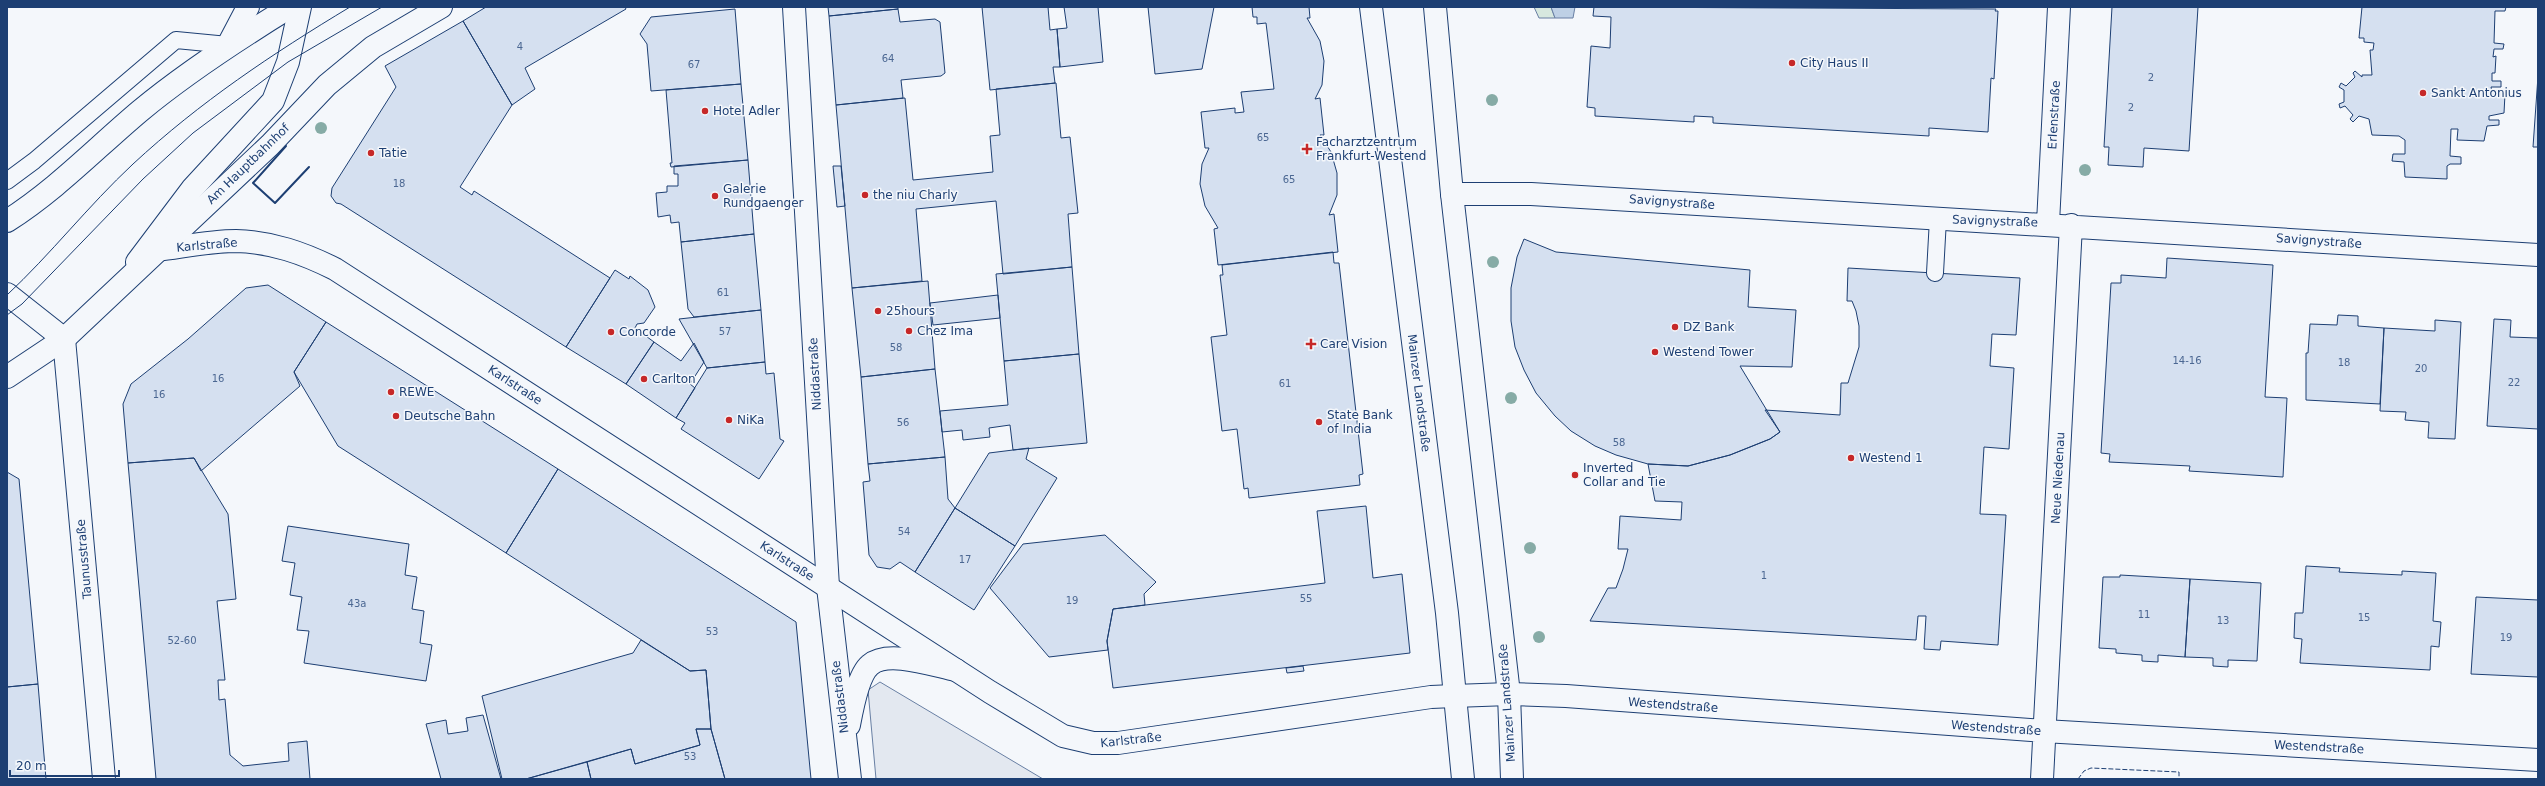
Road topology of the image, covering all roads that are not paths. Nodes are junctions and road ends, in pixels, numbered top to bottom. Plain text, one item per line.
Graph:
1 (248, 7) edge
2 (290, 7) edge
3 (300, 7) edge
4 (441, 7) edge
5 (794, 7) edge
6 (1372, 7) edge
7 (1435, 7) edge
8 (2059, 7) edge
9 (228, 45) junction
10 (7, 181) edge
11 (1452, 194) junction
12 (1938, 219) junction
13 (7, 221) edge
14 (2048, 224) junction
15 (2071, 225) junction
16 (157, 250) junction
17 (2538, 255) edge
18 (1935, 273) dead end
19 (123, 281) junction
20 (7, 294) edge
21 (64, 339) junction
22 (7, 377) edge
23 (828, 587) junction
24 (956, 670) junction
25 (1509, 694) junction
26 (1454, 696) junction
27 (2044, 731) junction
28 (845, 740) junction
29 (2538, 760) edge
30 (104, 779) edge
31 (850, 779) edge
32 (1463, 779) edge
33 (1512, 779) edge
34 (2042, 779) edge

1 - 9 main road
2 - 9 main road
3 - 19 main road, Am Hauptbahnhof
4 - 16 main road, Am Hauptbahnhof
5 - 23 main road, Niddastraße
6 - 26 main road, Mainzer Landstraße
7 - 11 main road, Mainzer Landstraße
8 - 14 main road, Erlenstraße
9 - 10 lane
9 - 13 main road
11 - 12 main road, Savignystraße
11 - 25 main road, Mainzer Landstraße
12 - 14 main road, Savignystraße
12 - 18 lane
14 - 15 main road, Savignystraße
15 - 17 main road, Savignystraße
15 - 27 main road, Neue Niedenau
16 - 19 main road, Am Hauptbahnhof
16 - 23 main road, Karlstraße
19 - 21 main road, Am Hauptbahnhof
20 - 21 main road
21 - 22 main road, Am Hauptbahnhof
21 - 30 main road, Taunusstraße
23 - 24 main road, Karlstraße
23 - 28 main road, Niddastraße
24 - 26 main road, Karlstraße
24 - 28 main road, Niddastraße
25 - 26 main road, Westendstraße
25 - 27 main road, Westendstraße
25 - 33 main road, Mainzer Landstraße
26 - 32 main road, Mainzer Landstraße
27 - 29 main road, Westendstraße
27 - 34 main road, Neue Niedenau
28 - 31 main road, Niddastraße

